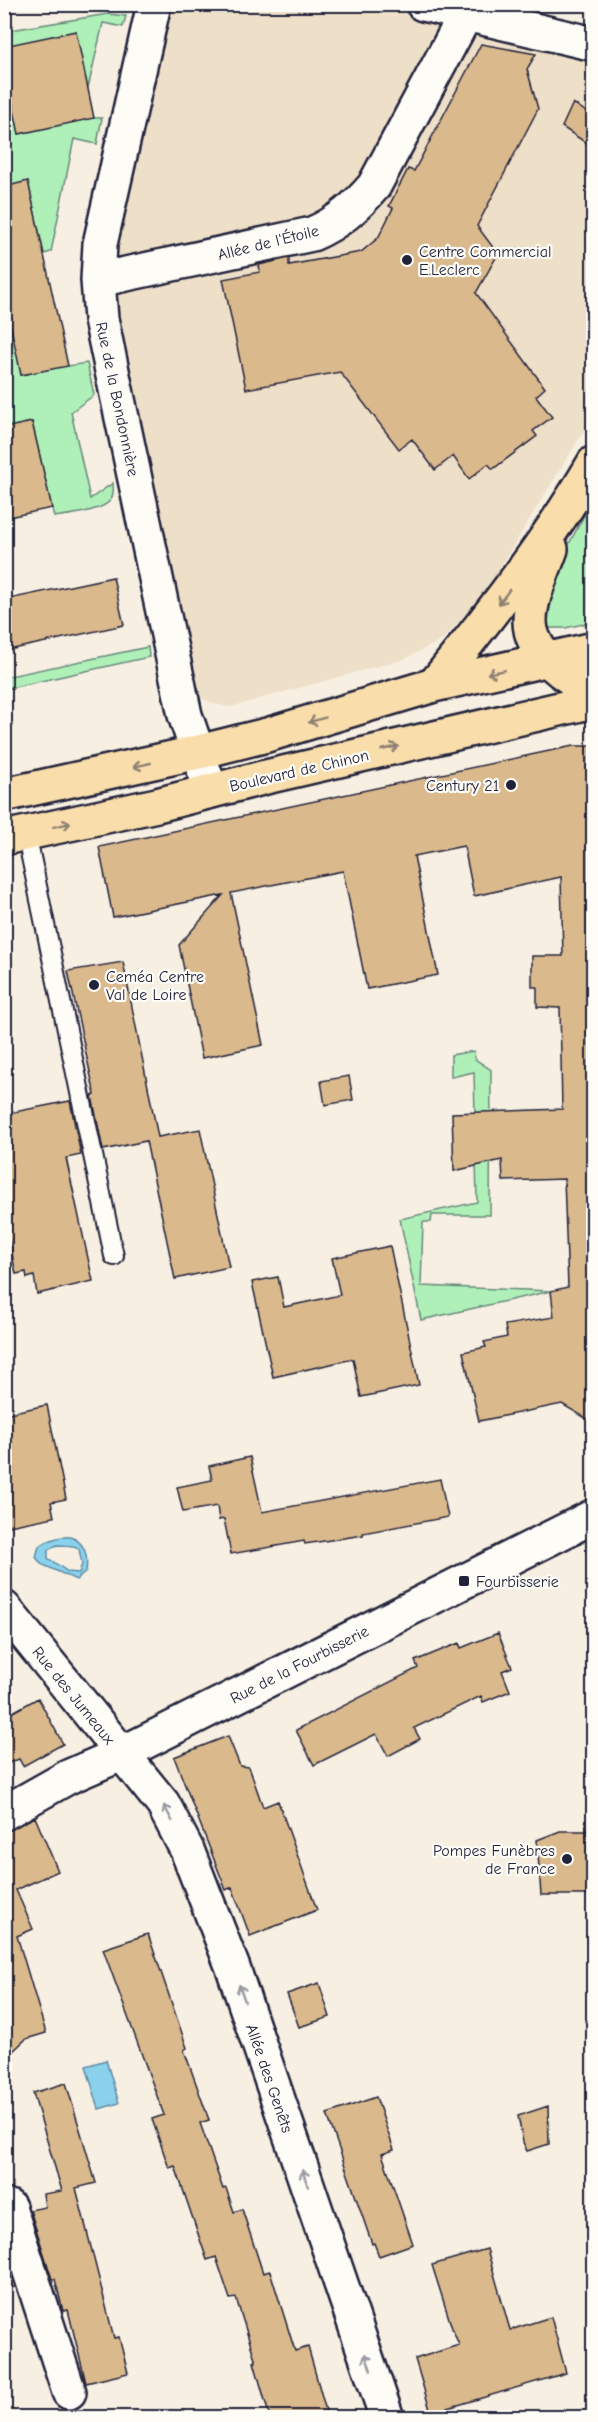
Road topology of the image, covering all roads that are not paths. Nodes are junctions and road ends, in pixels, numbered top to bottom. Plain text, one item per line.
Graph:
1 (154, 4) edge
2 (423, 4) edge
3 (466, 14) junction
4 (594, 44) edge
5 (98, 280) junction
6 (594, 463) edge
7 (563, 516) junction
8 (594, 649) edge
9 (547, 660) junction
10 (434, 685) junction
11 (594, 690) edge
12 (594, 701) edge
13 (199, 752) junction
14 (211, 791) junction
15 (4, 795) edge
16 (15, 835) edge
17 (114, 1256) dead end
18 (594, 1516) edge
19 (4, 1608) edge
20 (121, 1754) junction
21 (4, 1813) edge
22 (6, 2200) edge
23 (69, 2392) dead end
24 (387, 2418) edge

1 - 5 street, Rue de la Bondonnière
2 - 3 street
3 - 4 street
3 - 5 street, Allée de l'Étoile
5 - 13 street, Rue de la Bondonnière
6 - 7 main road
7 - 9 main road
7 -> 10 main road
8 - 9 main road
9 -> 10 main road
9 - 11 main road
10 -> 13 main road
14 -> 12 main road, Boulevard de Chinon
13 - 14 street, Rue de la Bondonnière
13 -> 15 main road
16 -> 14 main road, Boulevard de Chinon
16 - 17 lane
18 - 20 street, Rue de la Fourbisserie
19 - 20 street, Rue des Jumeaux
20 - 21 street, Rue de la Fourbisserie
24 -> 20 street, Allée des Genêts
22 - 23 street

